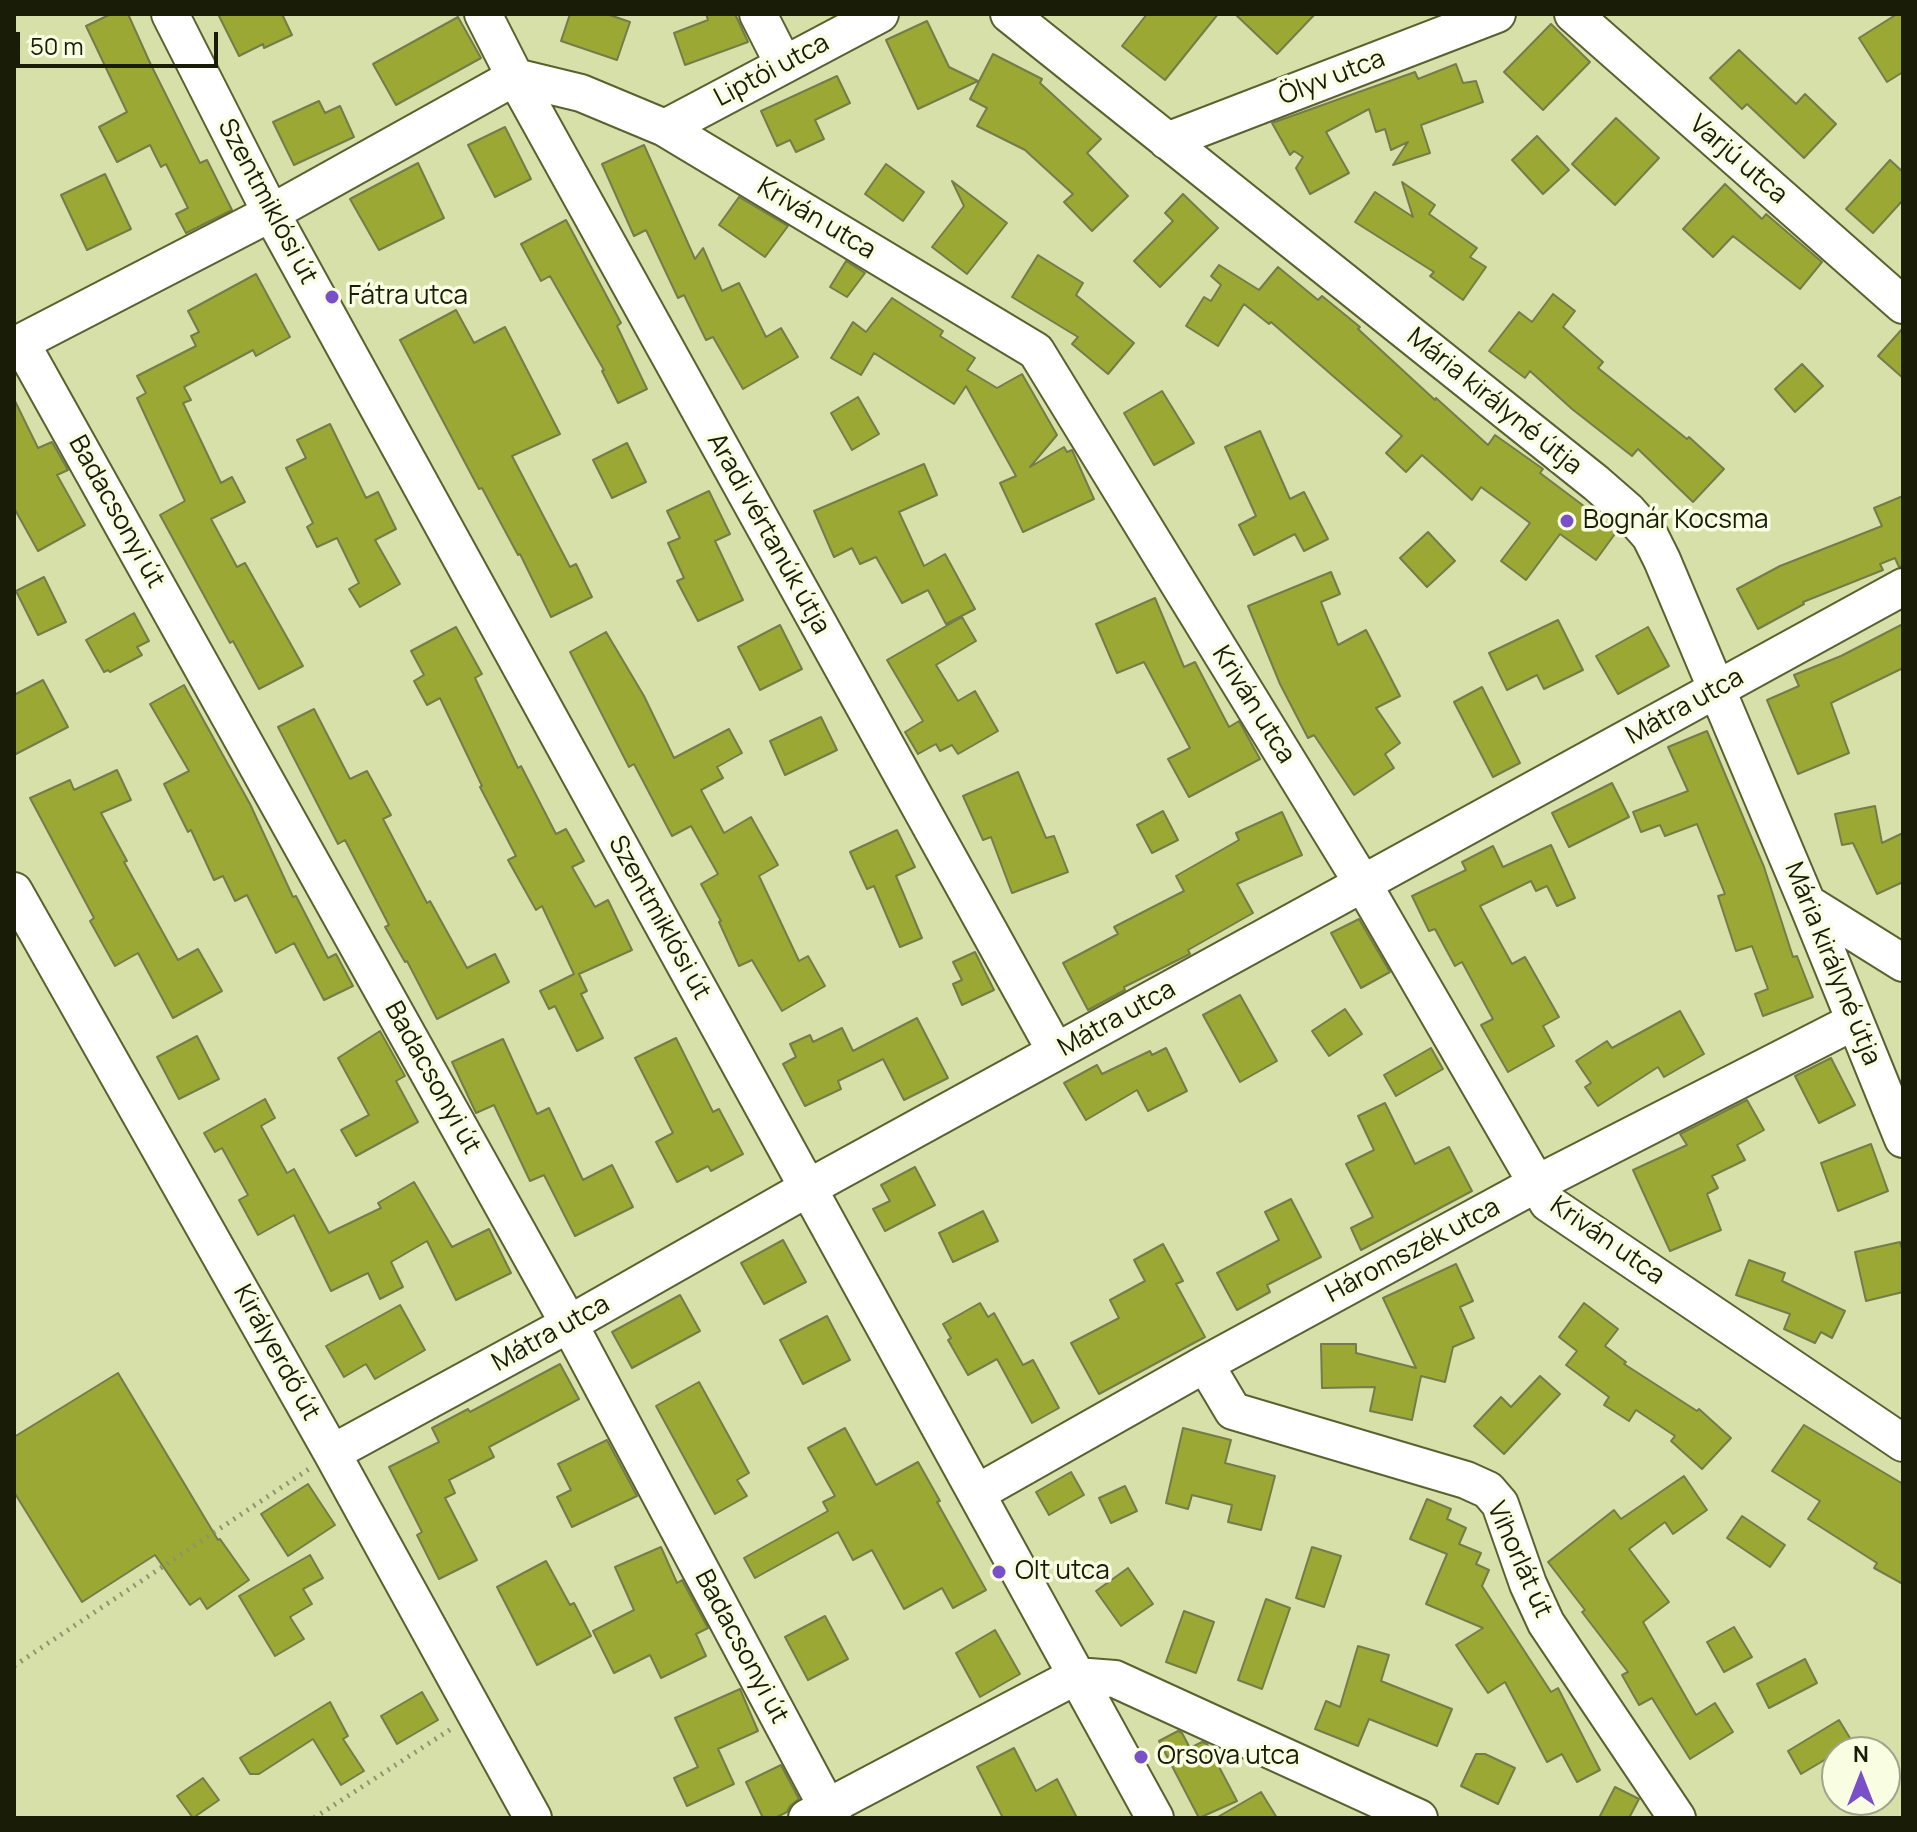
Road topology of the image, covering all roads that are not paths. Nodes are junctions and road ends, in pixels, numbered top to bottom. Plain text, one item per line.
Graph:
1 (170, 14) edge
2 (483, 14) edge
3 (758, 14) edge
4 (880, 14) edge
5 (1009, 14) edge
6 (1497, 14) edge
7 (1573, 14) edge
8 (784, 65) junction
9 (515, 77) junction
10 (665, 128) junction
11 (1167, 141) junction
12 (271, 213) junction
13 (1903, 305) edge
14 (18, 344) edge
15 (1903, 587) edge
16 (1717, 689) junction
17 (1363, 884) junction
18 (14, 891) edge
19 (1807, 903) junction
20 (1903, 963) edge
21 (1855, 1021) junction
22 (1056, 1052) junction
23 (1903, 1139) edge
24 (1536, 1184) junction
25 (808, 1188) junction
26 (569, 1324) junction
27 (1205, 1364) junction
28 (1903, 1443) edge
29 (332, 1453) junction
30 (977, 1493) junction
31 (1076, 1676) junction
32 (822, 1814) edge
33 (533, 1818) edge
34 (1155, 1818) edge
35 (1419, 1818) edge
36 (1677, 1818) edge

1 - 12 street, Szentmiklósi út
2 - 9 street, Aradi vértanúk útja
3 - 8 street
4 - 8 street, Liptói utca
5 - 11 street, Mária királyné útja
6 - 11 street, Ölyv utca
7 - 13 street, Varjú utca
8 - 10 street, Liptói utca
9 - 10 street, Kriván utca
9 - 12 street
9 - 22 street, Aradi vértanúk útja
10 - 17 street, Kriván utca
11 - 16 street, Mária királyné útja
12 - 14 street
12 - 25 street, Szentmiklósi út
14 - 26 street, Badacsonyi út
15 - 16 street, Mátra utca
16 - 17 street, Mátra utca
16 - 19 street, Mária királyné útja
17 - 22 street, Mátra utca
17 - 24 street, Kriván utca
18 - 29 street, Királyerdő út
19 - 20 street
19 - 21 street, Mária királyné útja
21 - 23 street, Mária királyné útja
21 - 24 street, Háromszék utca
22 - 25 street, Mátra utca
24 - 27 street, Háromszék utca
24 - 28 street, Kriván utca
25 - 26 street, Mátra utca
25 - 30 street, Szentmiklósi út
26 - 29 street, Mátra utca
26 - 32 street, Badacsonyi út
27 - 30 street, Háromszék utca
27 - 36 street, Vihorlát út
29 - 33 street, Királyerdő út
30 - 31 street, Szentmiklósi út
31 - 32 street
31 - 34 street, Szentmiklósi út
31 - 35 street

